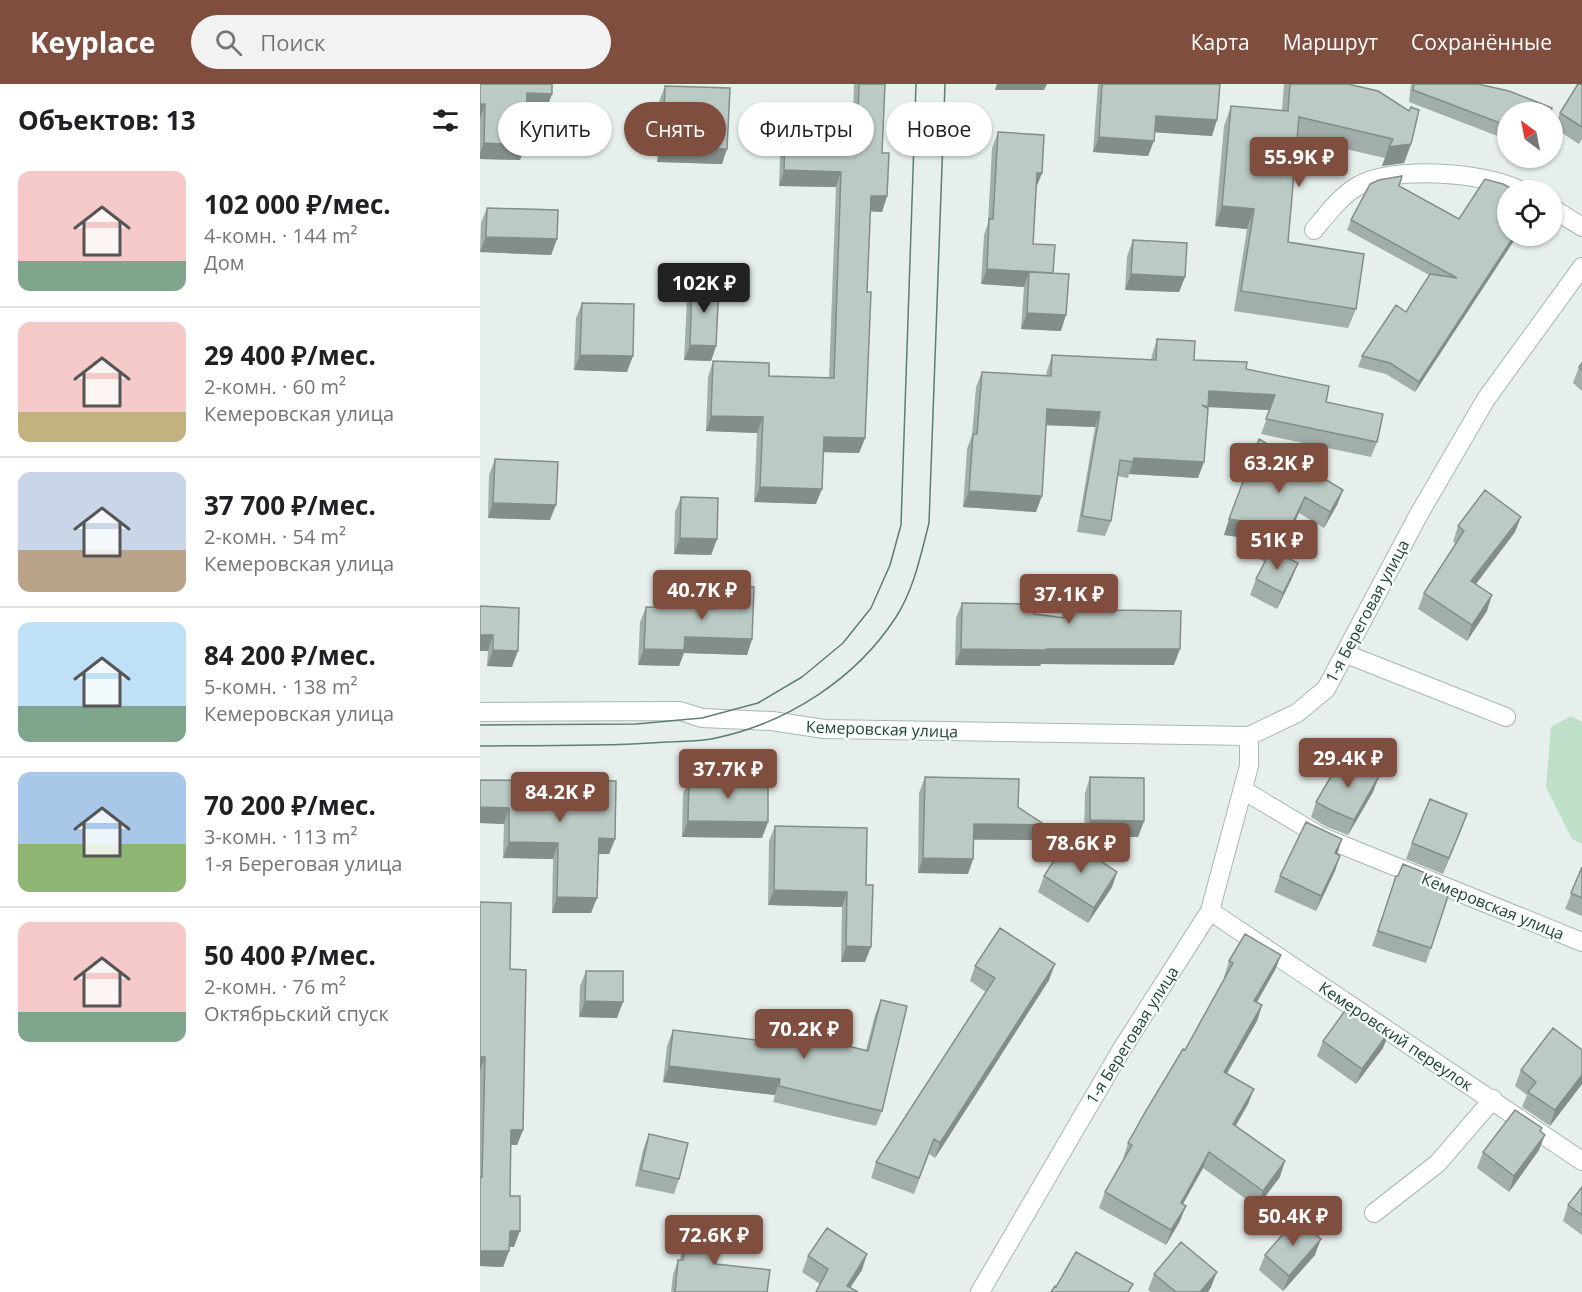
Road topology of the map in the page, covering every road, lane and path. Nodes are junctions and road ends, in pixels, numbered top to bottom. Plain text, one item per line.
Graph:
1 (1497, 184) edge
2 (1563, 215) edge
3 (1582, 227) edge
4 (1314, 230) dead end
5 (1582, 267) edge
6 (1576, 289) edge
7 (1346, 654) junction
8 (480, 712) edge
9 (1506, 717) dead end
10 (1249, 736) junction
11 (1243, 790) junction
12 (1210, 911) junction
13 (1582, 942) edge
14 (1492, 1100) junction
15 (1582, 1161) edge
16 (1374, 1213) dead end
17 (980, 1292) edge

1 - 4 street
2 - 3 street
5 - 6 street, 1-я Береговая улица
6 - 7 street, 1-я Береговая улица
7 - 9 street
7 - 10 street, 1-я Береговая улица
8 - 10 street, Кемеровская улица
10 - 11 street, 1-я Береговая улица
11 - 12 street, 1-я Береговая улица
11 - 13 street, Кемеровская улица
12 - 14 street, Кемеровский переулок
12 - 17 street, 1-я Береговая улица
14 - 15 street, Кемеровский переулок
14 - 16 street

